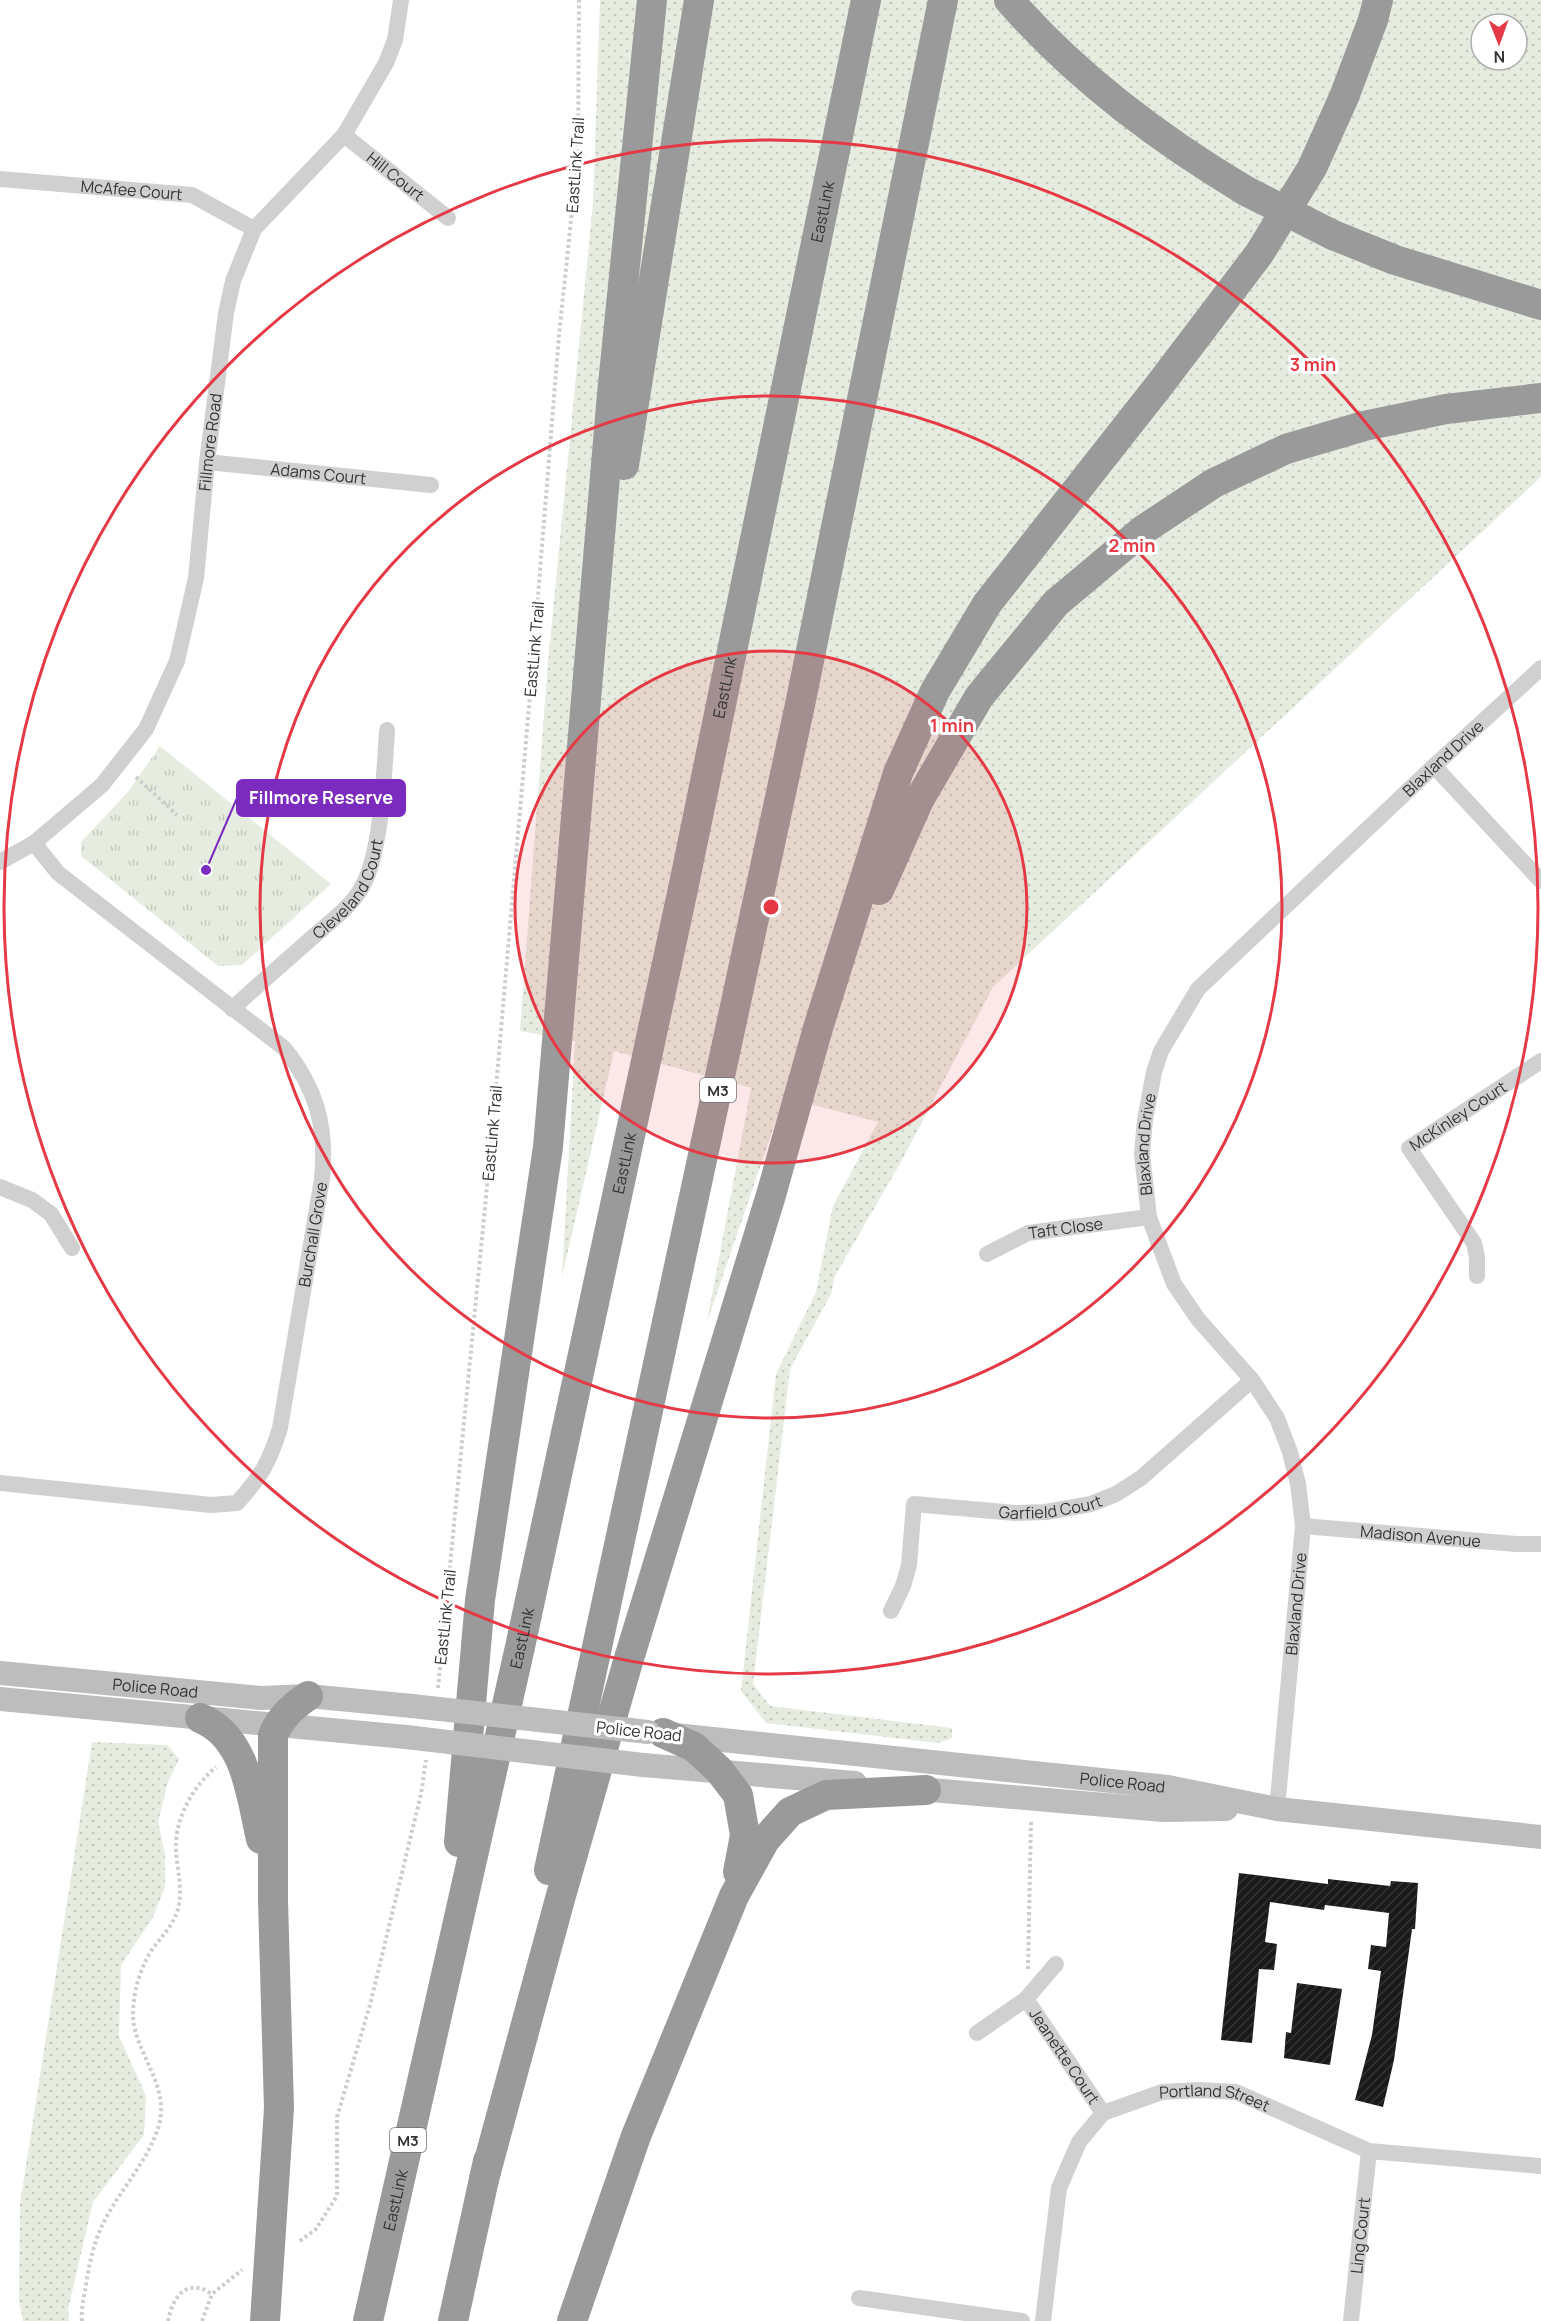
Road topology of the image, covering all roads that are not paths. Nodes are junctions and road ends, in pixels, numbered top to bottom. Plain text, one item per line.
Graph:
1 (401, 0) edge
2 (652, 0) edge
3 (699, 0) edge
4 (866, 0) edge
5 (943, 0) edge
6 (1009, 0) edge
7 (1378, 0) edge
8 (344, 135) junction
9 (0, 179) edge
10 (448, 218) dead end
11 (254, 229) junction
12 (1541, 305) edge
13 (1541, 398) edge
14 (207, 462) junction
15 (431, 485) dead end
16 (1541, 668) edge
17 (387, 730) dead end
18 (1434, 766) junction
19 (580, 777) junction
20 (34, 843) junction
21 (0, 862) edge
22 (1541, 882) edge
23 (232, 1009) junction
24 (818, 1028) junction
25 (1541, 1061) edge
26 (0, 1187) edge
27 (1149, 1217) junction
28 (72, 1248) dead end
29 (987, 1254) dead end
30 (1477, 1276) dead end
31 (1252, 1380) junction
32 (0, 1483) edge
33 (1303, 1526) junction
34 (1541, 1544) edge
35 (891, 1611) dead end
36 (0, 1673) edge
37 (308, 1696) junction
38 (0, 1699) edge
39 (200, 1718) junction
40 (277, 1726) junction
41 (656, 1733) junction
42 (719, 1770) junction
43 (926, 1790) junction
44 (1277, 1809) junction
45 (1541, 1837) edge
46 (734, 1896) junction
47 (273, 1901) junction
48 (448, 1959) junction
49 (1056, 1964) dead end
50 (1027, 1998) junction
51 (977, 2033) dead end
52 (1103, 2113) junction
53 (1369, 2151) junction
54 (1541, 2166) edge
55 (484, 2179) junction
56 (859, 2298) dead end
57 (265, 2321) edge
58 (368, 2321) edge
59 (453, 2321) edge
60 (572, 2321) edge
61 (1022, 2321) edge
62 (1043, 2321) edge
63 (1351, 2321) edge

1 - 8 street, Fillmore Road
2 - 19 highway
3 - 19 highway
4 - 48 highway, EastLink / M3
5 - 55 highway, M3
6 - 12 highway, bridge
7 - 24 highway
8 - 10 street, Hill Court
8 - 11 street, Fillmore Road
9 - 11 street, McAfee Court
11 - 14 street, Fillmore Road
13 - 24 highway
14 - 15 street, Adams Court
14 - 20 street, Fillmore Road
16 - 18 street, Blaxland Drive
17 - 23 street, Cleveland Court
18 - 22 street
18 - 27 street, Blaxland Drive
19 - 48 highway
20 - 21 street, Fillmore Road
20 - 23 street, Burchall Grove
23 - 32 street, Burchall Grove
24 - 55 highway
25 - 30 street, McKinley Court
26 - 28 street
27 - 29 street, Taft Close
27 - 31 street, Blaxland Drive
31 - 33 street, Blaxland Drive
31 - 35 street, Garfield Court
33 - 34 street, Madison Avenue
33 - 44 street, Blaxland Drive
36 - 37 main road, Police Road
37 - 40 highway
37 - 41 main road, Police Road, bridge
38 - 39 main road, Police Road
39 - 40 main road, Police Road
39 - 47 highway
40 - 42 main road, Police Road, bridge
40 - 47 highway
41 - 42 highway
41 - 44 main road, Police Road
42 - 43 main road, Police Road
42 - 46 highway
43 - 44 main road, Police Road
43 - 46 highway
44 - 45 main road, Police Road
46 - 60 highway
47 - 57 highway
48 - 58 highway, EastLink / M3
49 - 50 street, Jeanette Court
50 - 51 street, Jeanette Court
50 - 52 street, Jeanette Court
52 - 53 street, Portland Street
52 - 62 street
53 - 54 street, Portland Street
53 - 63 street, Ling Court
55 - 59 highway, M3
56 - 61 street

